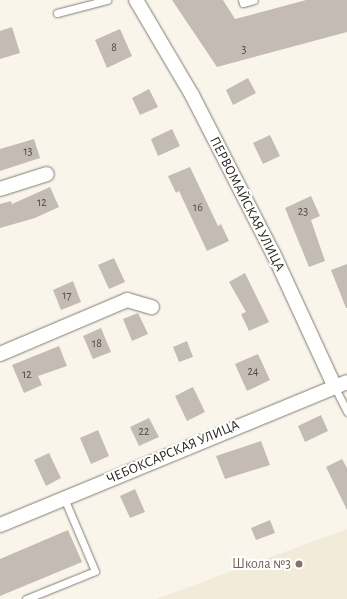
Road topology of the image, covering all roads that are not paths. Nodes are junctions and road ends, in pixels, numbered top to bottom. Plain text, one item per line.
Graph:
1 (107, 0) edge
2 (136, 0) edge
3 (242, 0) edge
4 (254, 0) edge
5 (57, 13) dead end
6 (47, 174) dead end
7 (0, 188) edge
8 (152, 307) dead end
9 (0, 354) edge
10 (340, 384) edge
11 (347, 412) edge
12 (64, 498) junction
13 (0, 525) edge
14 (26, 599) edge

1 - 5 lane
2 - 10 street, ПЕРВОМАЙСКАЯ УЛИЦА
3 - 4 lane
6 - 7 street
8 - 9 street
10 - 11 lane, ПЕРВОМАЙСКАЯ УЛИЦА
10 - 12 street, ЧЕБОКСАРСКАЯ УЛИЦА
12 - 13 street, ЧЕБОКСАРСКАЯ УЛИЦА
12 - 14 lane

